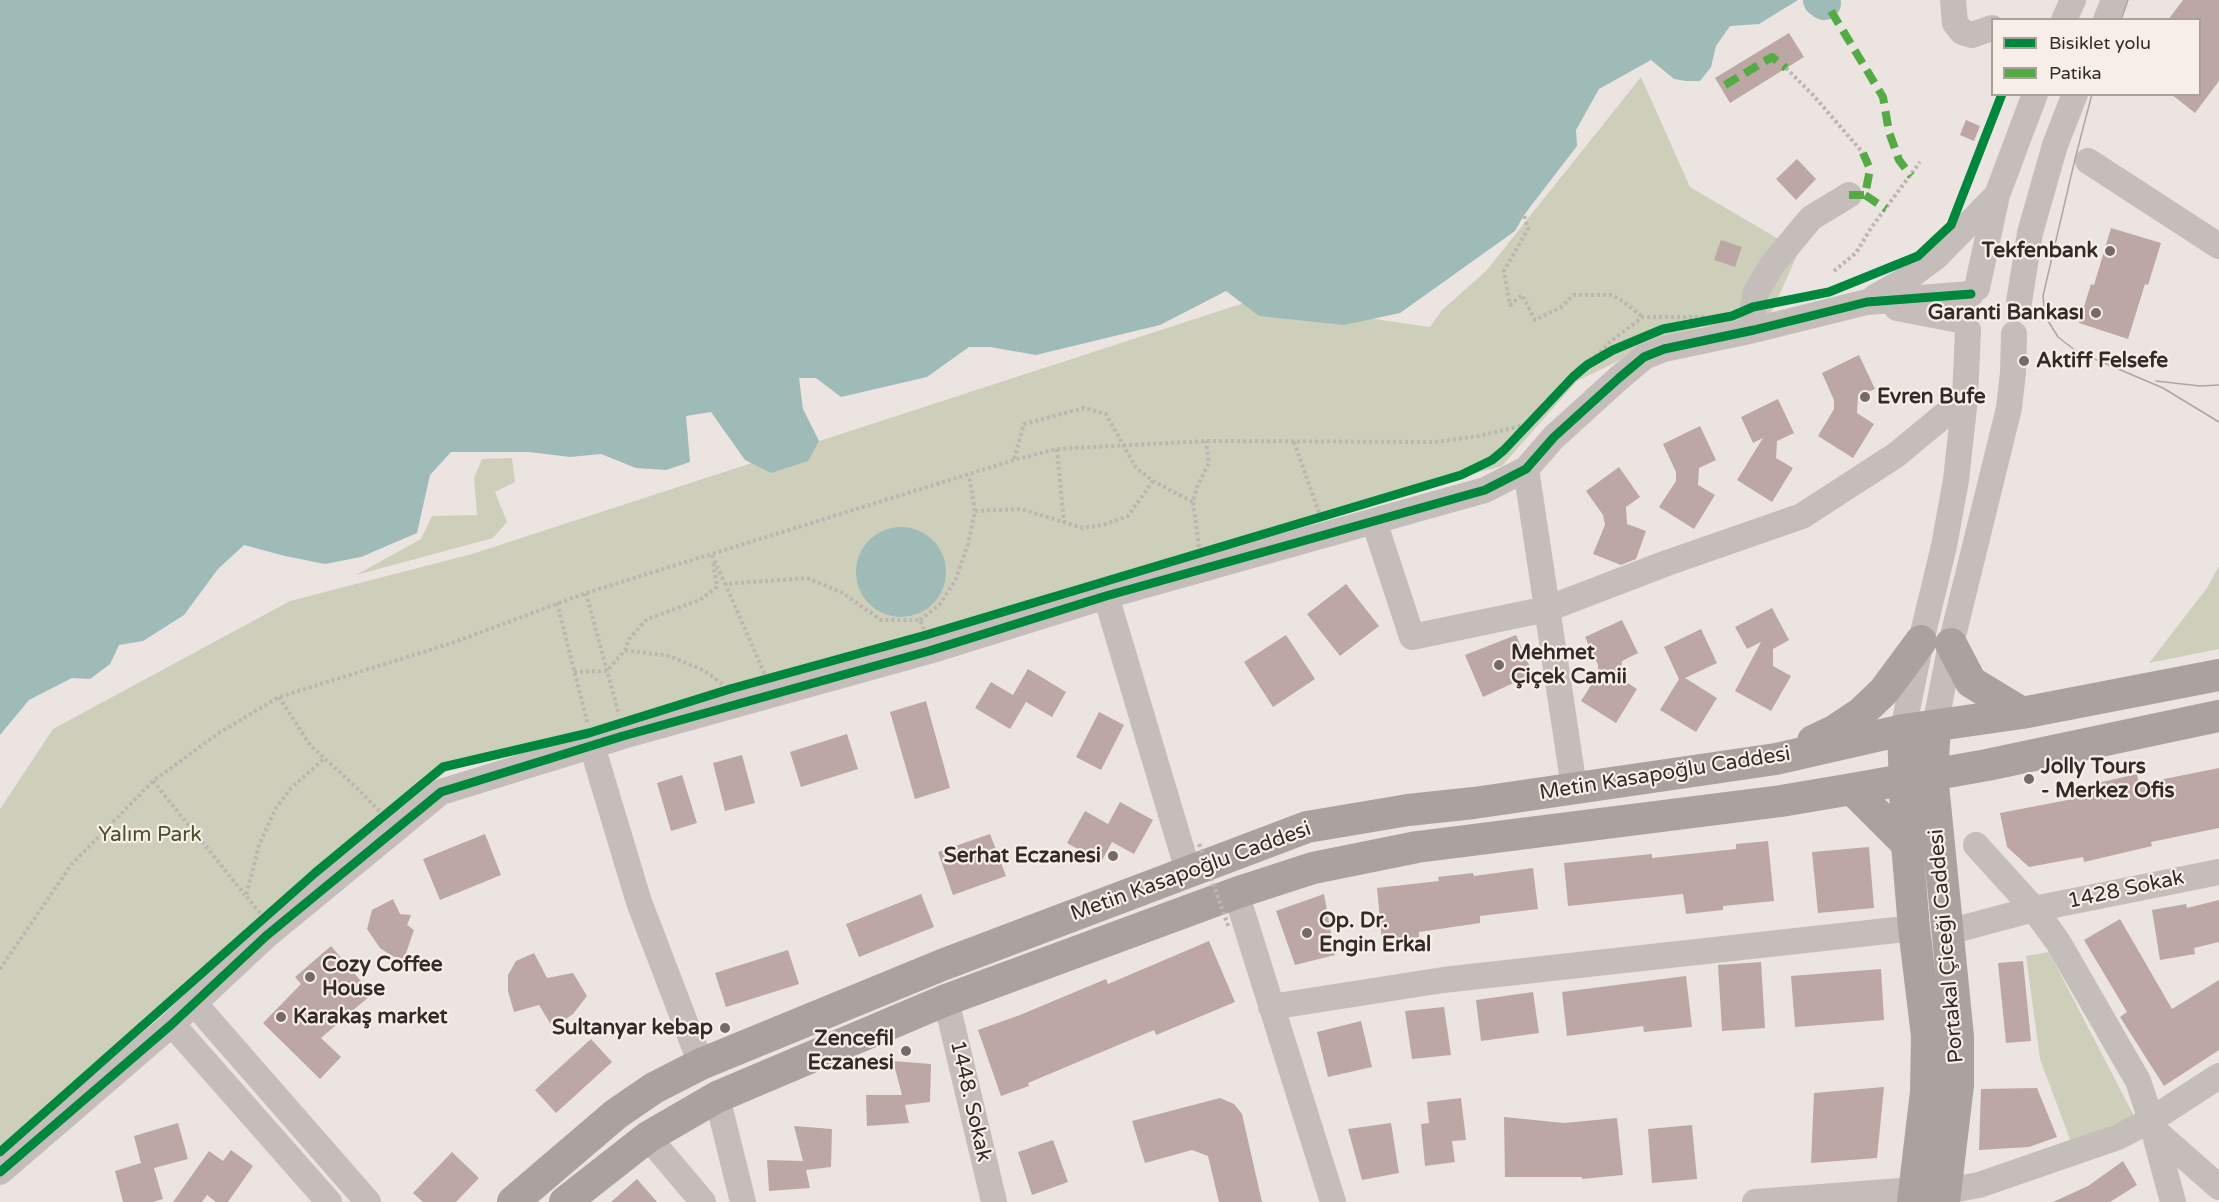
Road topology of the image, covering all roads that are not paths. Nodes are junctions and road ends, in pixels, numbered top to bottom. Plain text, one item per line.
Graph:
1 (1953, 0) edge
2 (2073, 0) edge
3 (2114, 0) edge
4 (2065, 18) edge
5 (2107, 18) edge
6 (1991, 28) edge
7 (2034, 96) edge
8 (2074, 96) edge
9 (2088, 161) dead end
10 (1849, 195) dead end
11 (1997, 195) junction
12 (2219, 246) edge
13 (1974, 291) junction
14 (1867, 302) junction
15 (2019, 302) junction
16 (1966, 325) junction
17 (1754, 330) junction
18 (2014, 334) junction
19 (1965, 398) junction
20 (1526, 469) junction
21 (1374, 521) junction
22 (1106, 596) junction
23 (1547, 609) junction
24 (1936, 642) junction
25 (2219, 675) edge
26 (2022, 713) junction
27 (2219, 716) edge
28 (1935, 726) junction
29 (1903, 730) junction
30 (590, 736) junction
31 (1776, 759) junction
32 (1987, 765) junction
33 (1926, 775) junction
34 (1574, 787) junction
35 (1852, 789) junction
36 (1937, 836) junction
37 (1907, 844) junction
38 (1976, 845) dead end
39 (1194, 858) junction
40 (2219, 872) edge
41 (1236, 893) junction
42 (2034, 909) junction
43 (1914, 928) junction
44 (1948, 932) junction
45 (946, 1000) junction
46 (194, 1003) junction
47 (1271, 1006) junction
48 (172, 1024) junction
49 (701, 1064) junction
50 (2219, 1076) edge
51 (717, 1097) junction
52 (2153, 1125) junction
53 (648, 1137) junction
54 (0, 1172) edge
55 (2219, 1187) edge
56 (1913, 1196) edge
57 (1945, 1196) edge
58 (329, 1202) edge
59 (368, 1202) edge
60 (513, 1202) edge
61 (565, 1202) edge
62 (703, 1202) edge
63 (743, 1202) edge
64 (994, 1202) edge
65 (1333, 1202) edge
66 (1755, 1202) edge
67 (2173, 1202) edge

1 - 6 street
2 - 4 street
3 - 5 street
7 - 11 street
8 - 15 street
9 - 12 street
10 - 17 street
11 - 13 street
11 - 14 street
13 - 14 street
13 - 15 street
13 - 16 street
14 - 16 street
14 - 17 street
15 - 18 street
16 - 18 street
16 - 19 street
17 - 20 street
18 - 24 street
19 - 23 street
19 - 24 street
20 - 21 street
20 - 23 street
21 - 22 street
21 - 23 street
22 - 30 street
22 - 39 street
23 - 34 street
24 - 26 main road
24 - 28 street
24 - 29 street
24 - 31 main road
25 - 26 main road, Metin Kasapoğlu Caddesi
26 - 28 main road, Metin Kasapoğlu Caddesi
27 - 32 main road, Metin Kasapoğlu Caddesi
28 - 29 main road, Metin Kasapoğlu Caddesi
28 - 33 main road, Portakal Çiceği Caddesi
29 - 31 main road, Metin Kasapoğlu Caddesi
29 - 33 main road, Portakal Çiceği Caddesi
30 - 46 street
30 - 49 street
31 - 34 main road, Metin Kasapoğlu Caddesi
32 - 33 main road, Metin Kasapoğlu Caddesi
32 - 36 main road
33 - 35 main road, Metin Kasapoğlu Caddesi
33 - 36 main road, Portakal Çiceği Caddesi
33 - 37 main road, Portakal Çiceği Caddesi
34 - 39 main road, Metin Kasapoğlu Caddesi
35 - 37 main road
35 - 41 main road, Metin Kasapoğlu Caddesi
36 - 44 main road, Portakal Çiceği Caddesi
37 - 43 main road, Portakal Çiceği Caddesi
38 - 42 street
39 - 49 main road, Metin Kasapoğlu Caddesi
40 - 42 street, 1428 Sokak
41 - 45 main road, Metin Kasapoğlu Caddesi
41 - 47 street
42 - 44 street, 1428 Sokak
42 - 52 street
43 - 47 street
43 - 56 main road, Portakal Çiceği Caddesi
44 - 57 main road, Portakal Çiceği Caddesi
45 - 51 main road, Metin Kasapoğlu Caddesi
45 - 64 street, 1448. Sokak
46 - 48 street
46 - 59 street
47 - 65 street
48 - 54 street
48 - 58 street
49 - 60 main road, Metin Kasapoğlu Caddesi
50 - 52 street
51 - 53 main road, Metin Kasapoğlu Caddesi
51 - 63 street
52 - 55 street
52 - 57 street
52 - 67 street
53 - 61 main road, Metin Kasapoğlu Caddesi
53 - 62 street
56 - 66 street

